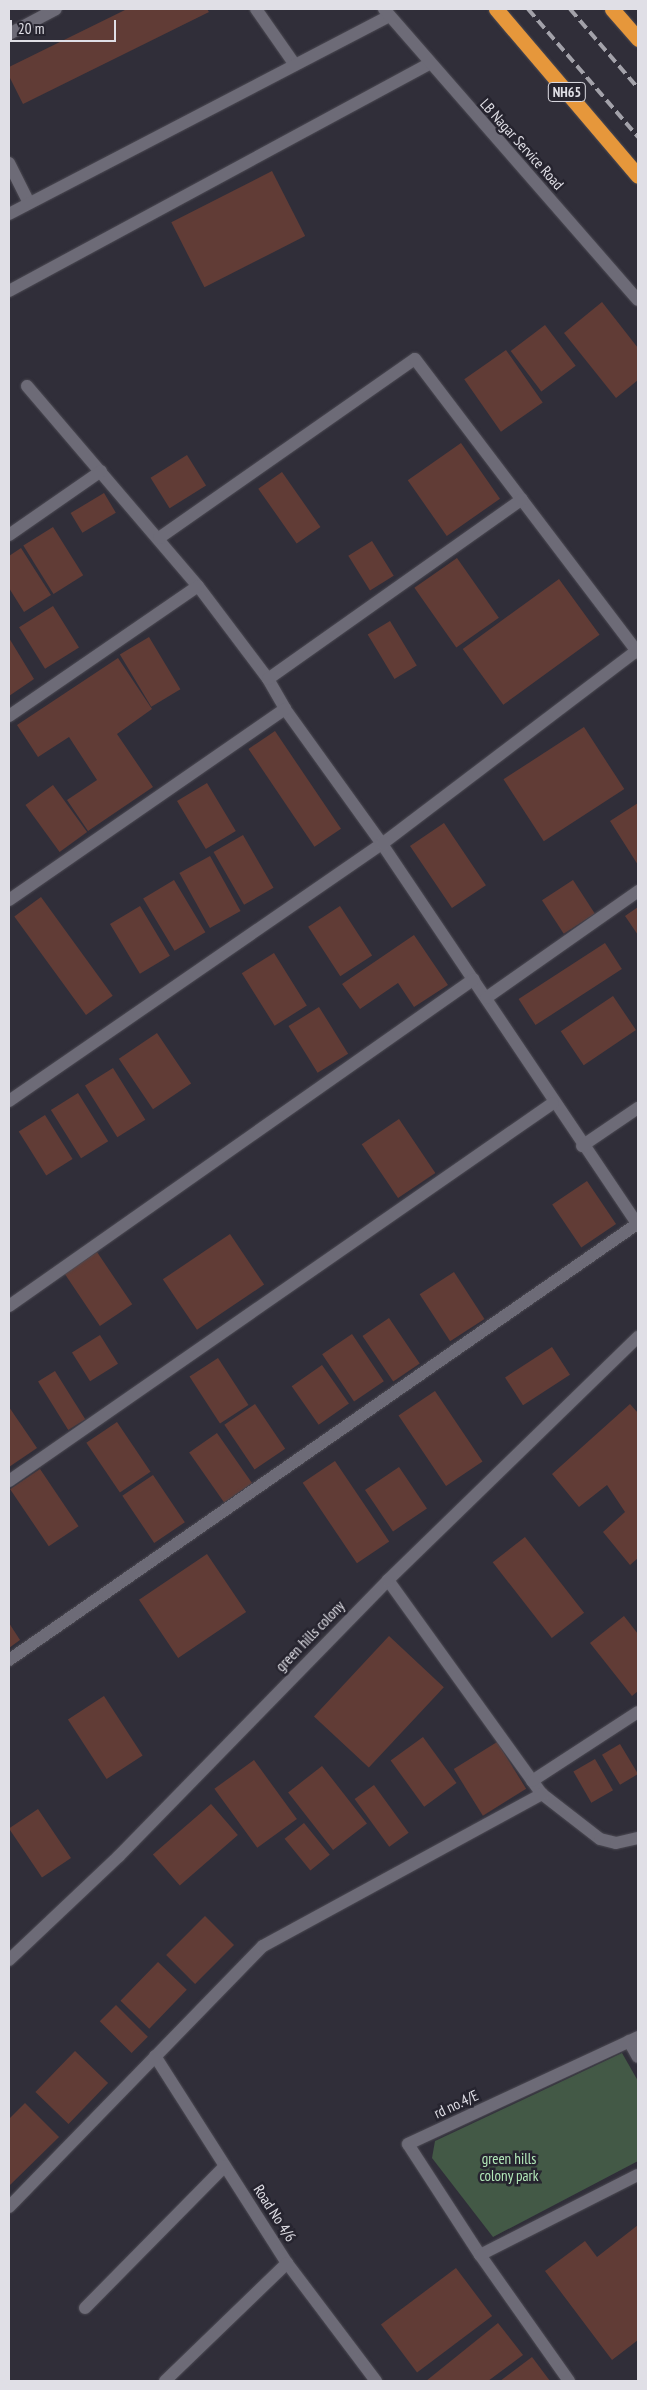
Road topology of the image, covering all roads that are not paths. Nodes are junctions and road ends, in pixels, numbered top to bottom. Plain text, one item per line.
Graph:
1 (56, 9) edge
2 (256, 9) edge
3 (496, 9) edge
4 (612, 9) edge
5 (387, 12) edge
6 (9, 34) edge
7 (638, 39) edge
8 (295, 64) junction
9 (429, 64) junction
10 (9, 163) edge
11 (638, 176) edge
12 (29, 203) junction
13 (9, 214) edge
14 (9, 292) edge
15 (638, 300) edge
16 (27, 386) dead end
17 (102, 471) junction
18 (522, 499) junction
19 (9, 535) edge
20 (159, 538) junction
21 (198, 586) junction
22 (638, 651) edge
23 (268, 679) junction
24 (285, 709) junction
25 (9, 716) edge
26 (382, 844) junction
27 (638, 891) edge
28 (9, 900) edge
29 (474, 979) junction
30 (486, 998) junction
31 (9, 1102) edge
32 (553, 1102) junction
33 (638, 1108) edge
34 (582, 1146) junction
35 (638, 1224) edge
36 (9, 1306) edge
37 (636, 1344) edge
38 (9, 1481) edge
39 (388, 1580) junction
40 (9, 1660) edge
41 (638, 1712) edge
42 (532, 1781) junction
43 (542, 1794) junction
44 (638, 1838) edge
45 (9, 1960) edge
46 (634, 2039) edge
47 (155, 2056) junction
48 (638, 2057) edge
49 (225, 2166) junction
50 (638, 2175) edge
51 (9, 2207) edge
52 (480, 2255) junction
53 (287, 2263) junction
54 (85, 2308) dead end
55 (165, 2381) edge
56 (376, 2381) edge
57 (569, 2381) edge

1 - 6 street
2 - 8 street
3 - 11 highway, NH65
4 - 7 highway
5 - 8 street
5 - 9 street, LB Nagar Service Road
8 - 12 street
9 - 14 street
9 - 15 street, LB Nagar Service Road
10 - 12 street
12 - 13 street
16 - 17 street
17 - 19 street
17 - 20 street
18 - 20 street
18 - 22 street
18 - 23 street
20 - 21 street
21 - 23 street
21 - 25 street
22 - 26 street
23 - 24 street
24 - 26 street
24 - 28 street
26 - 29 street
26 - 31 street
27 - 30 street
29 - 30 street
29 - 36 street
30 - 32 street
32 - 34 street
32 - 38 street
33 - 34 street
34 - 35 street
35 - 40 street
37 - 39 street, green hills colony
39 - 42 street
39 - 45 street, green hills colony
41 - 42 street
42 - 43 street
43 - 44 street
43 - 47 street
46 - 48 street
46 - 52 street, rd no.4/E
47 - 49 street, Road No 4/6
47 - 51 street
49 - 53 street, Road No 4/6
49 - 54 street
50 - 52 street
52 - 57 street
53 - 55 street
53 - 56 street, Road No 4/6

